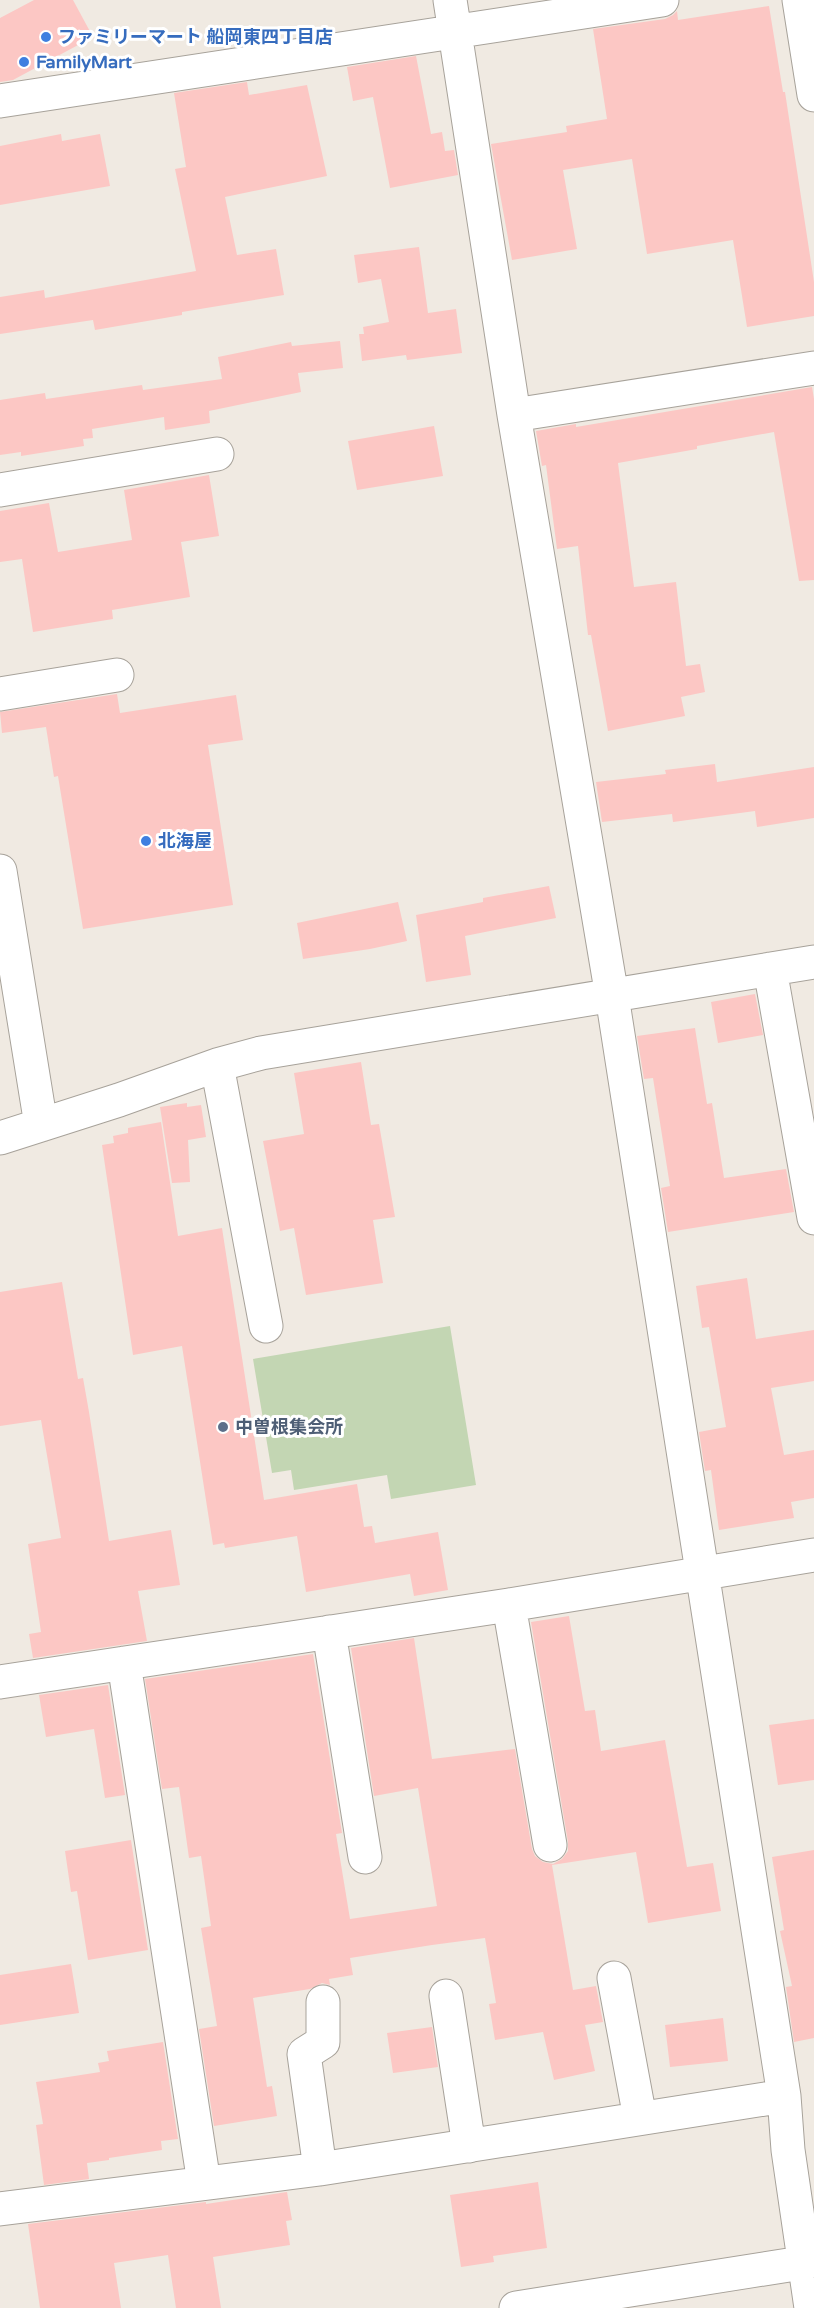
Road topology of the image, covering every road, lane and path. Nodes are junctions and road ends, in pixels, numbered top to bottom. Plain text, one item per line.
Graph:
1 (662, 0) edge
2 (800, 0) edge
3 (452, 16) edge
4 (814, 95) edge
5 (0, 101) edge
6 (814, 368) edge
7 (514, 415) junction
8 (217, 454) dead end
9 (0, 490) edge
10 (117, 675) dead end
11 (0, 694) edge
12 (0, 871) edge
13 (814, 962) edge
14 (770, 969) junction
15 (612, 996) junction
16 (217, 1065) junction
17 (41, 1125) junction
18 (0, 1138) edge
19 (814, 1218) edge
20 (266, 1326) dead end
21 (814, 1555) edge
22 (702, 1572) junction
23 (509, 1605) junction
24 (329, 1632) junction
25 (124, 1663) junction
26 (0, 1682) edge
27 (550, 1845) dead end
28 (365, 1857) dead end
29 (614, 1978) dead end
30 (446, 1996) dead end
31 (322, 2002) dead end
32 (784, 2096) junction
33 (640, 2118) junction
34 (469, 2146) junction
35 (801, 2148) edge
36 (320, 2169) junction
37 (204, 2183) junction
38 (0, 2209) edge
39 (809, 2261) edge
40 (516, 2308) edge
41 (811, 2308) edge

1 - 3 street
2 - 4 street
3 - 5 street
3 - 7 street
6 - 7 street
7 - 15 street
8 - 9 street
10 - 11 street
12 - 17 street
13 - 14 street
14 - 15 street
14 - 19 street
15 - 16 street
15 - 22 street
16 - 17 street
16 - 20 street
17 - 18 street
21 - 22 street
22 - 23 street
22 - 32 street
23 - 24 street
23 - 27 street
24 - 25 street
24 - 28 street
25 - 26 street
25 - 37 street
29 - 33 street
30 - 34 street
31 - 36 street
32 - 33 street
32 - 35 street
33 - 34 street
34 - 36 street
35 - 39 street
36 - 37 street
37 - 38 street
39 - 40 street
39 - 41 street

